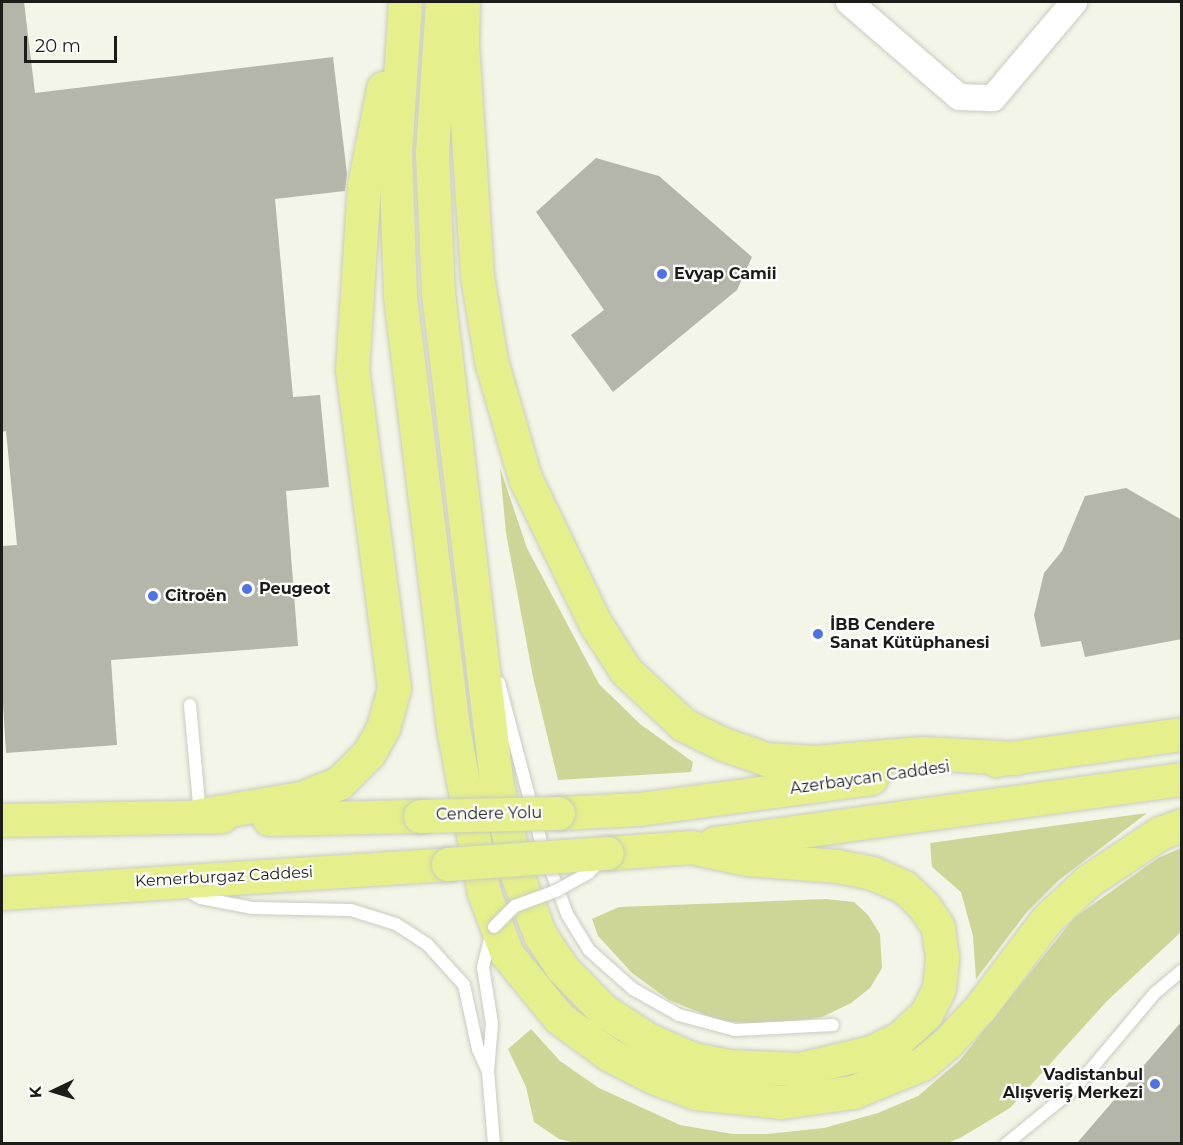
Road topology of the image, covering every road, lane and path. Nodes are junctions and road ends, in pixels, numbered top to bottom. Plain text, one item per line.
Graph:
1 (442, 2) edge
2 (463, 2) edge
3 (849, 2) edge
4 (1074, 2) edge
5 (403, 15) edge
6 (467, 537) junction
7 (190, 705) dead end
8 (1182, 734) edge
9 (1016, 758) junction
10 (1182, 779) edge
11 (558, 813) joint
12 (200, 815) junction
13 (2, 820) edge
14 (1182, 825) edge
15 (691, 847) junction
16 (607, 853) junction
17 (168, 880) junction
18 (2, 893) edge
19 (1182, 970) edge
20 (833, 1025) dead end
21 (488, 1071) junction
22 (494, 1143) edge
23 (1006, 1143) edge

1 - 6 main road
2 - 9 main road
3 - 4 street
5 - 12 main road
5 - 14 main road
6 - 15 main road
6 - 20 lane
7 - 12 lane
8 - 9 main road, Azerbaycan Caddesi
9 - 11 main road, Azerbaycan Caddesi
10 - 15 main road
11 - 12 main road, Cendere Yolu, bridge
12 - 13 main road
15 - 16 main road, Kemerburgaz Caddesi
16 - 17 main road, Kemerburgaz Caddesi, bridge
16 - 21 lane, bridge
17 - 18 main road, Kemerburgaz Caddesi
17 - 21 lane
19 - 23 lane
21 - 22 lane

